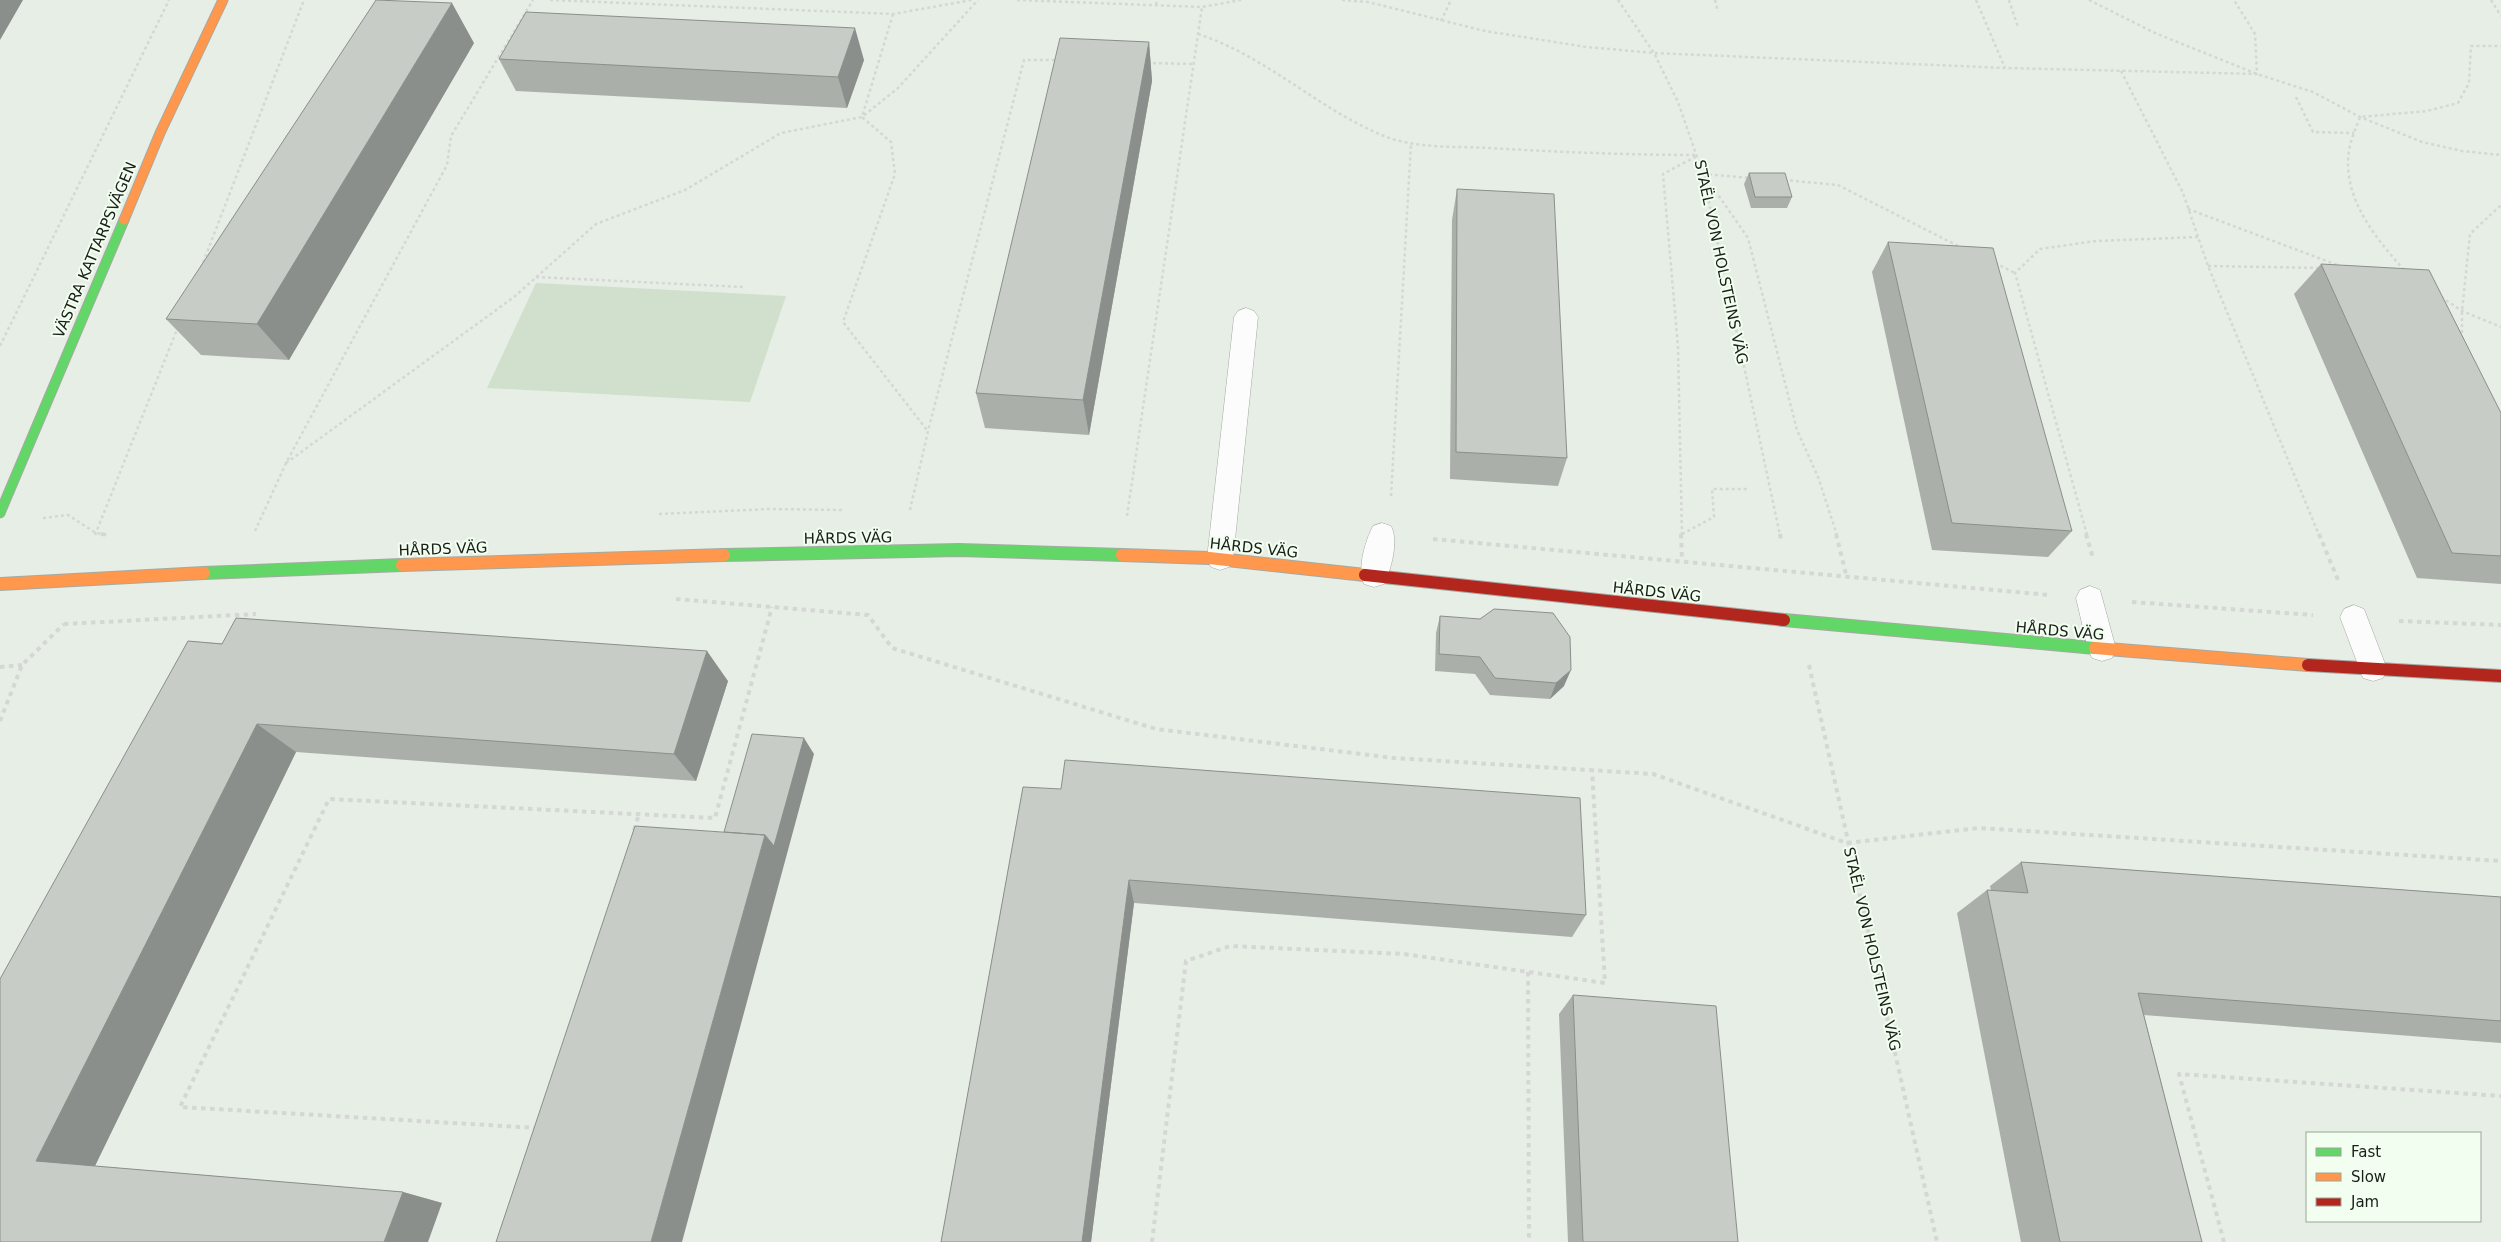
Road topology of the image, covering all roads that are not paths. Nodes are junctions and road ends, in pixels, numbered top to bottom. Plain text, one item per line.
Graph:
1 (223, 0) edge
2 (1246, 316) dead end
3 (0, 513) edge
4 (1382, 534) road end
5 (1220, 559) junction
6 (1374, 576) junction
7 (0, 584) edge
8 (2090, 598) dead end
9 (2354, 617) road end
10 (2102, 649) junction
11 (2374, 669) junction
12 (2501, 676) edge

1 - 3 street, VÄSTRA KATTARPSVÄGEN
2 - 5 lane
4 - 6 lane
5 - 6 street, HÅRDS VÄG
5 - 7 street, HÅRDS VÄG
6 - 10 street, HÅRDS VÄG
8 - 10 lane
9 - 11 lane
10 - 11 street, HÅRDS VÄG
11 - 12 street, HÅRDS VÄG

